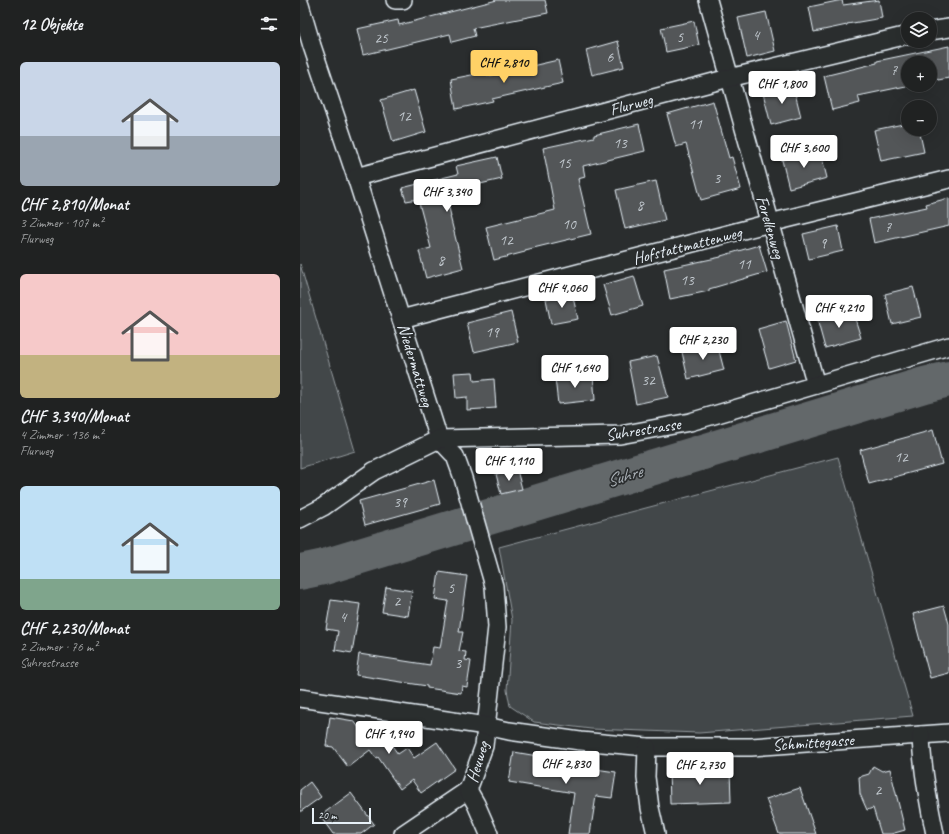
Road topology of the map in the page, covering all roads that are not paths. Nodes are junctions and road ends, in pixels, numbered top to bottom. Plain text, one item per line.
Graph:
1 (305, 0) edge
2 (395, 0) edge
3 (403, 0) edge
4 (708, 0) edge
5 (300, 2) edge
6 (300, 5) edge
7 (949, 28) edge
8 (937, 30) edge
9 (901, 37) edge
10 (729, 78) junction
11 (356, 178) junction
12 (949, 179) edge
13 (770, 223) junction
14 (401, 319) junction
15 (949, 346) edge
16 (816, 385) junction
17 (439, 439) junction
18 (300, 519) edge
19 (300, 698) edge
20 (486, 726) junction
21 (949, 733) edge
22 (921, 735) junction
23 (647, 747) junction
24 (468, 790) junction
25 (402, 834) edge
26 (489, 834) edge
27 (656, 834) edge
28 (935, 834) edge

1 - 5 street
2 - 3 street
4 - 10 street, Forellenweg
6 - 11 street, Niedermattweg
7 - 8 street
9 - 10 street, Flurweg
10 - 11 street, Flurweg
10 - 13 street, Forellenweg
11 - 14 street, Niedermattweg
12 - 13 street, Hofstattmattenweg
13 - 14 street, Hofstattmattenweg
13 - 16 street, Forellenweg
14 - 17 street, Niedermattweg
15 - 16 street, Suhrestrasse
16 - 17 street, Suhrestrasse
17 - 18 street, Suhrestrasse
17 - 20 street, Niedermattweg
19 - 20 street, Schmittegasse
20 - 23 street, Schmittegasse
20 - 24 street, Heuweg
21 - 22 street, Schmittegasse
22 - 23 street, Schmittegasse
22 - 28 street
23 - 27 street
24 - 25 street, Heuweg
24 - 26 street

